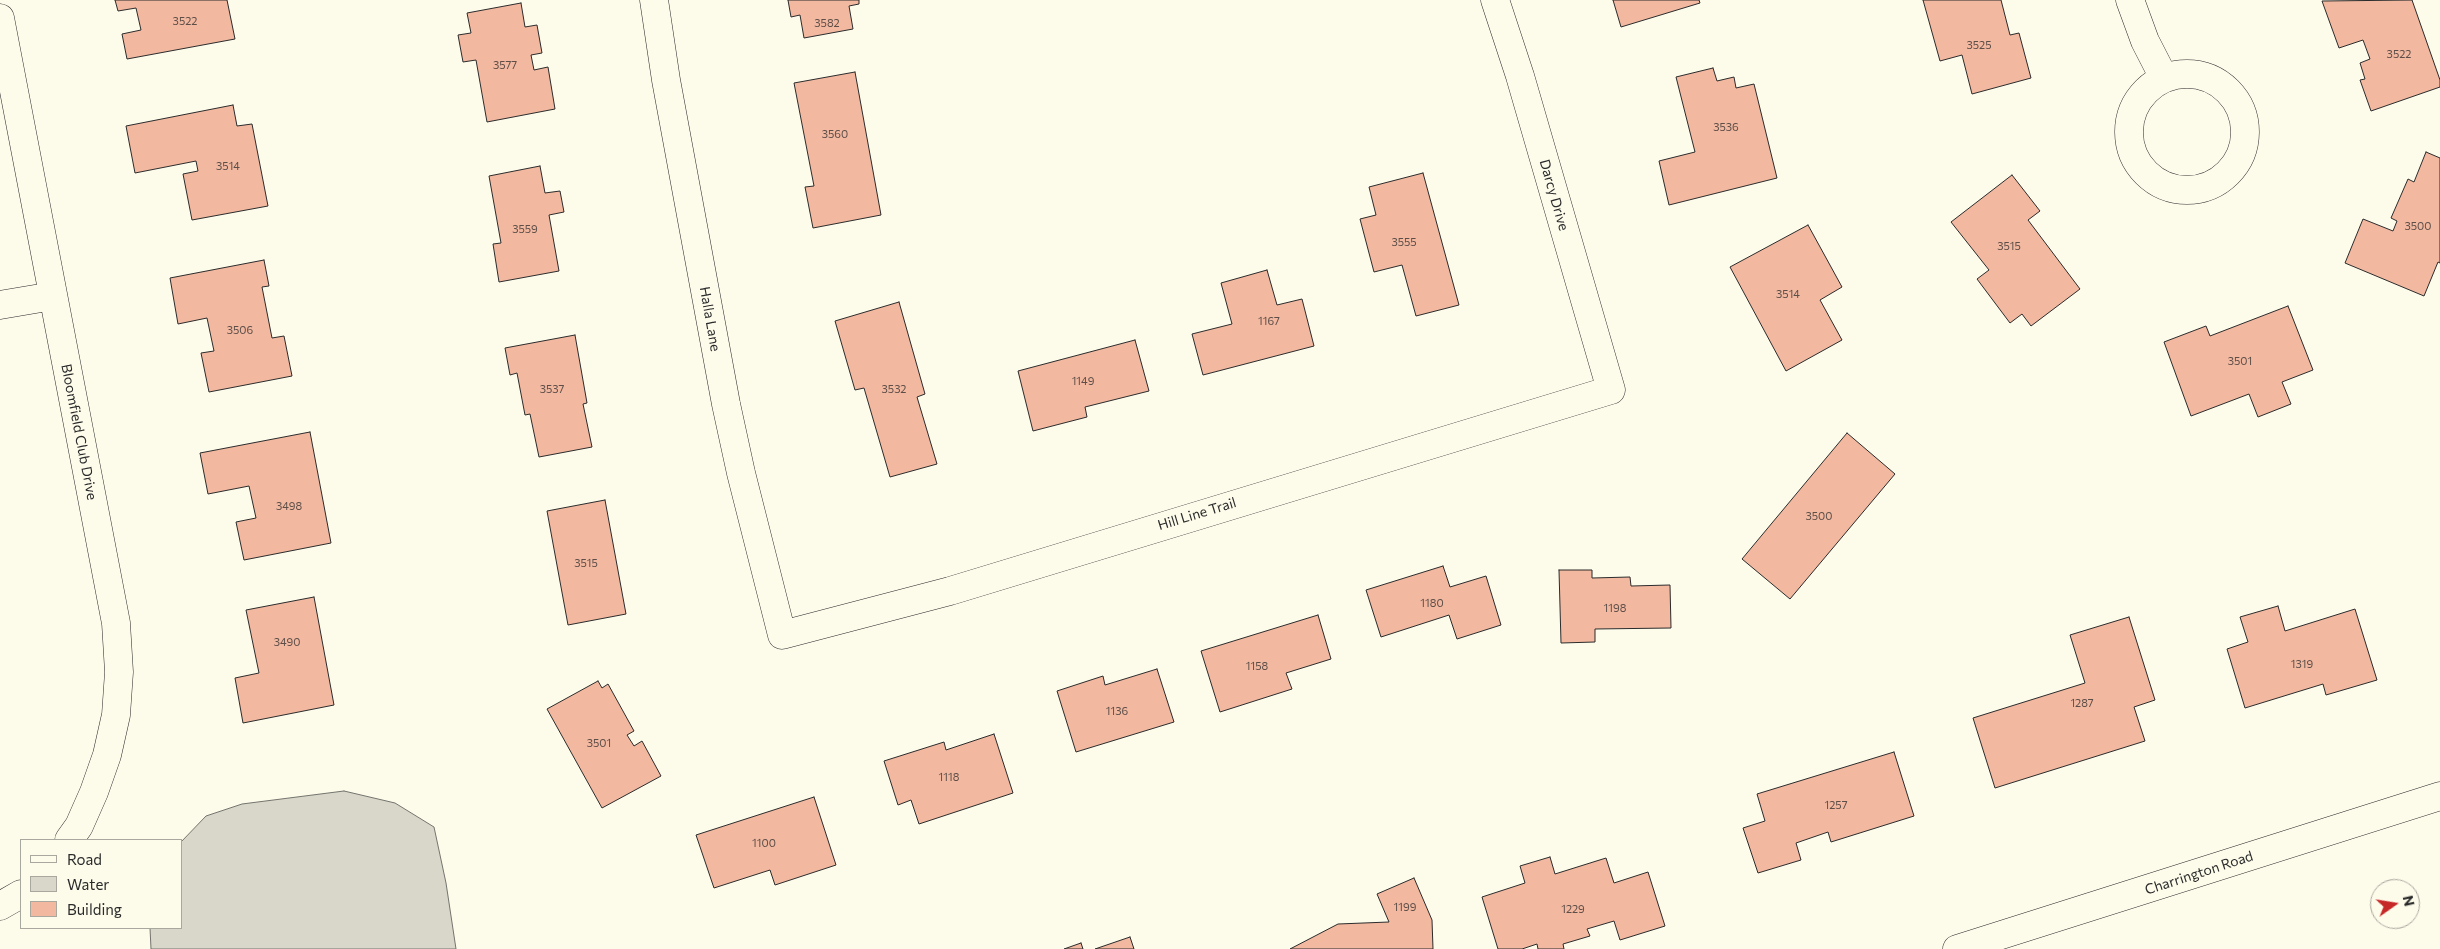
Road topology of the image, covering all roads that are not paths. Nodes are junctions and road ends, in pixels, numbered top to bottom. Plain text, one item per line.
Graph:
1 (654, 0) edge
2 (1495, 0) edge
3 (2130, 0) edge
4 (0, 18) edge
5 (2164, 78) junction
6 (53, 296) junction
7 (0, 304) edge
8 (1611, 390) joint
9 (782, 635) joint
10 (2440, 796) edge
11 (70, 839) edge
12 (20, 895) edge
13 (0, 906) edge
14 (1957, 949) edge

1 - 9 street, Halla Lane
2 - 8 street, Darcy Drive
3 - 5 street
4 - 6 street, Bloomfield Club Drive
5 - 5 street
6 - 7 street
6 - 11 street, Bloomfield Club Drive
8 - 9 street, Hill Line Trail
10 - 14 street, Charrington Road
12 - 13 street

